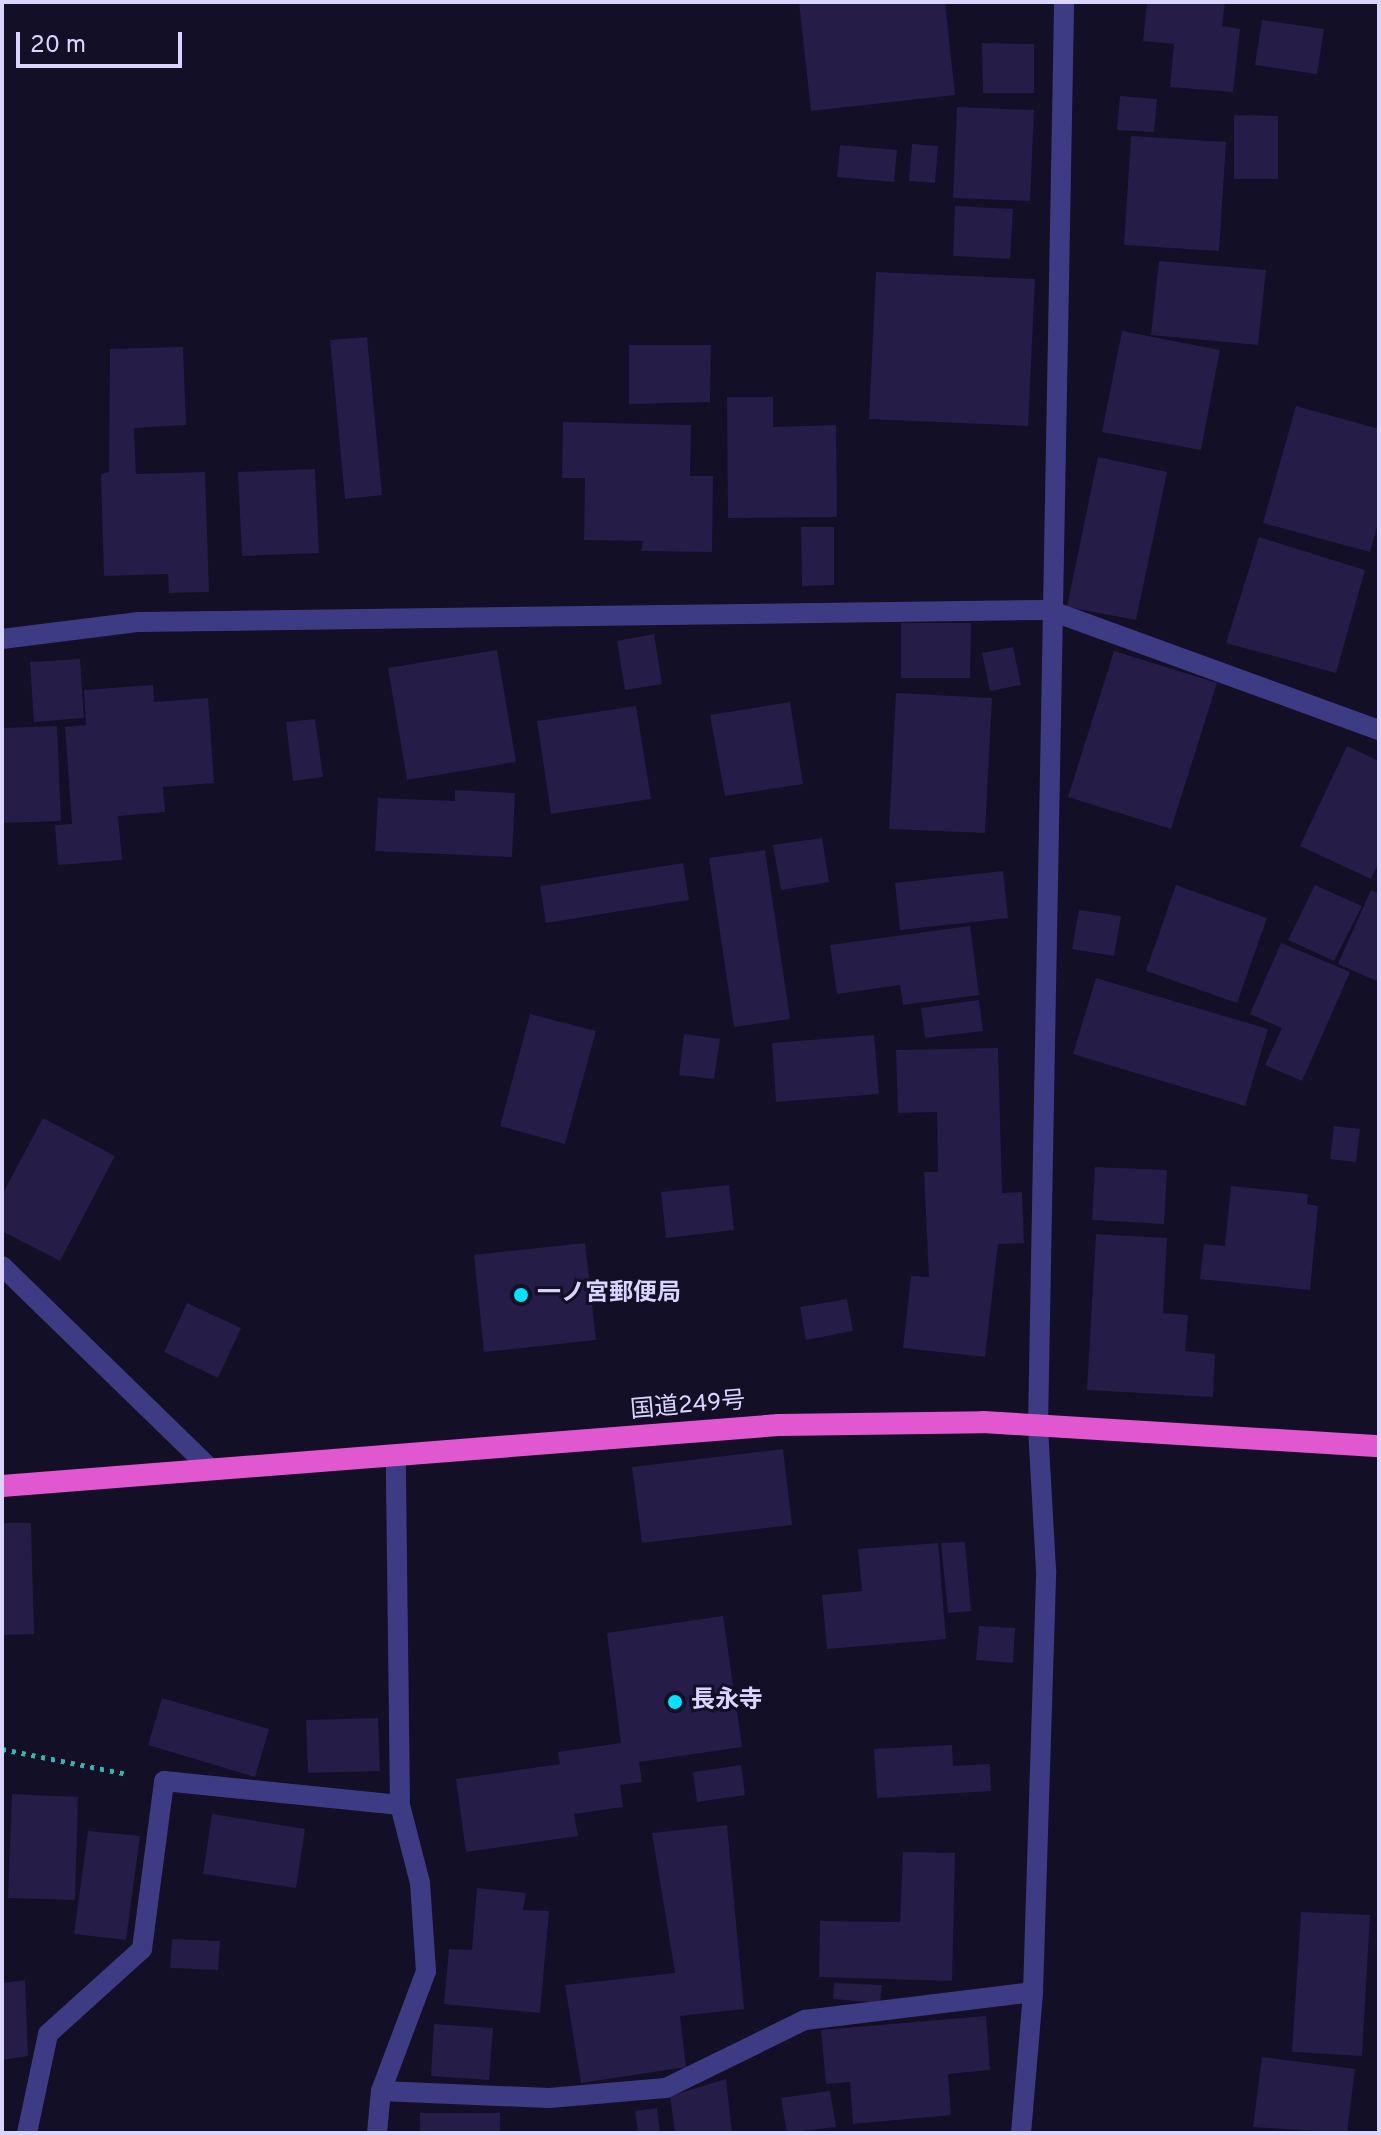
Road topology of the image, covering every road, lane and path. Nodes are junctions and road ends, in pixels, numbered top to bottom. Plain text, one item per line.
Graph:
1 (1064, 2) edge
2 (1049, 610) junction
3 (2, 639) edge
4 (1379, 730) edge
5 (2, 1266) edge
6 (1038, 1427) junction
7 (1379, 1446) edge
8 (396, 1455) junction
9 (211, 1469) junction
10 (2, 1486) edge
11 (2, 1749) edge
12 (164, 1781) junction
13 (400, 1805) junction
14 (1033, 1992) junction
15 (381, 2091) junction
16 (27, 2133) edge
17 (377, 2133) edge
18 (1021, 2133) edge

1 - 2 street
2 - 3 street
2 - 4 street
2 - 6 street
5 - 9 street
6 - 7 highway, 国道249号
6 - 8 highway, 国道249号
6 - 14 street
8 - 9 highway, 国道249号
8 - 13 street
9 - 10 highway, 国道249号
11 - 12 path
12 - 13 street
12 - 16 street
13 - 15 street
14 - 15 street
14 - 18 street
15 - 17 street

